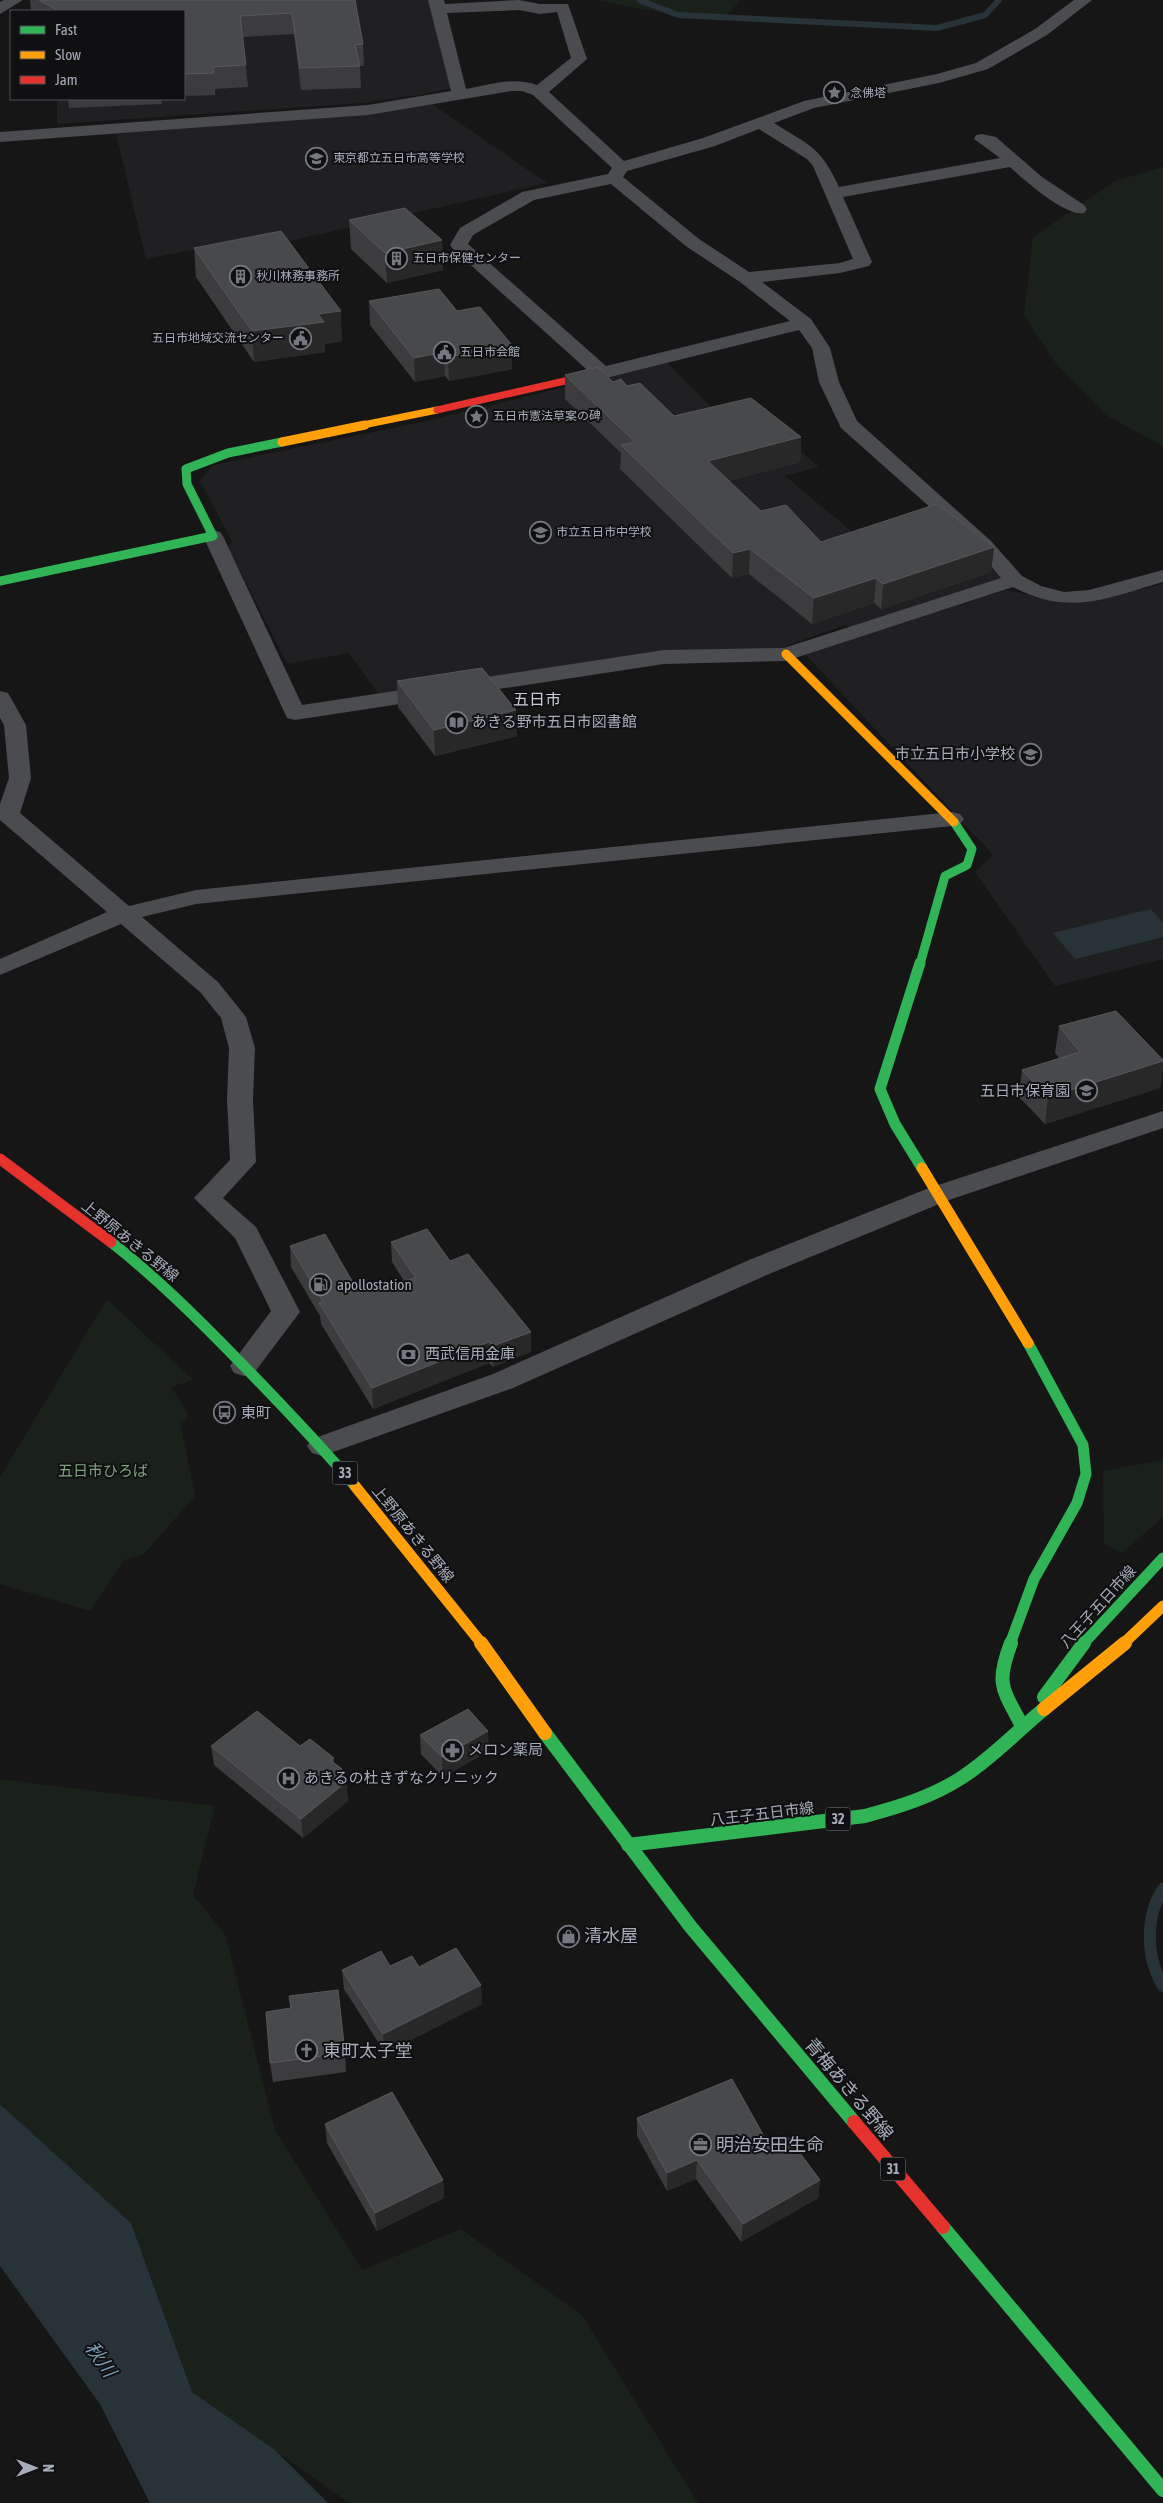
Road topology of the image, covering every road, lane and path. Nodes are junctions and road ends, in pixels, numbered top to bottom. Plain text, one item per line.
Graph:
1 (15, 0) edge
2 (1084, 0) edge
3 (437, 5) edge
4 (0, 9) edge
5 (539, 92) junction
6 (460, 96) junction
7 (760, 122) junction
8 (0, 137) edge
9 (982, 139) dead end
10 (1014, 162) junction
11 (617, 172) junction
12 (834, 192) junction
13 (1078, 209) dead end
14 (746, 278) junction
15 (804, 323) junction
16 (602, 372) junction
17 (212, 536) junction
18 (1163, 576) edge
19 (1016, 580) junction
20 (0, 581) edge
21 (786, 654) junction
22 (0, 698) edge
23 (952, 819) junction
24 (124, 914) junction
25 (0, 968) edge
26 (1163, 1118) edge
27 (0, 1160) edge
28 (939, 1194) junction
29 (244, 1366) junction
30 (322, 1446) junction
31 (1163, 1558) edge
32 (1163, 1606) edge
33 (1022, 1726) junction
34 (628, 1845) junction
35 (1163, 2490) edge

1 - 4 street
2 - 7 street
3 - 5 street
3 - 6 street
5 - 6 street
5 - 11 street
6 - 8 street
7 - 11 street
7 - 12 street
9 - 10 street
10 - 12 street
10 - 13 street
11 - 14 street
11 - 16 street
12 - 14 street
14 - 15 street
15 - 16 street
15 - 19 street
16 - 17 street
17 - 20 street
17 - 21 street
18 - 19 street
19 - 21 street
21 - 23 street
22 - 24 street
23 - 24 street
23 - 28 street
24 - 25 street
24 - 29 street
26 - 28 street
27 - 29 street, 上野原あきる野線 / 33
28 - 30 street
28 - 33 street
29 - 30 street, 上野原あきる野線 / 33
30 - 34 street, 上野原あきる野線 / 33
31 - 33 street, 八王子五日市線 / 32
32 - 33 street, 八王子五日市線 / 32
33 - 34 street, 八王子五日市線 / 32
34 - 35 street, 青梅あきる野線 / 31

